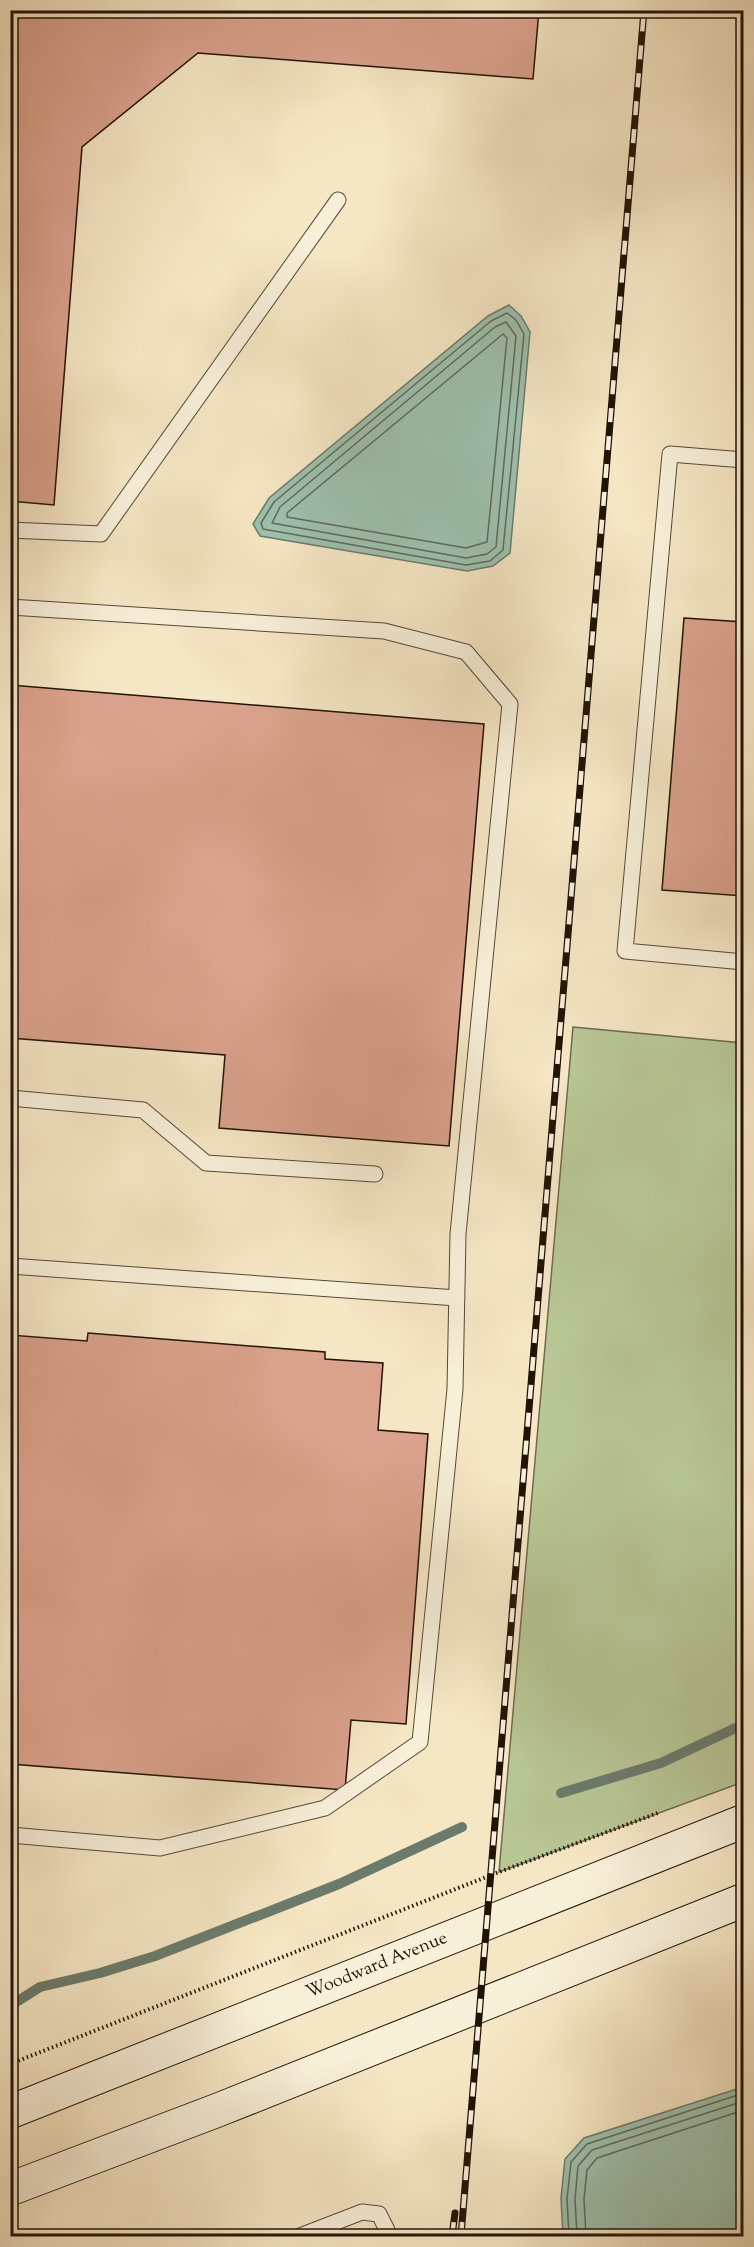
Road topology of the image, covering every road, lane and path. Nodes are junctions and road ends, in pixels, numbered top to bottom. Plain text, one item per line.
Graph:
1 (338, 201) dead end
2 (744, 460) edge
3 (10, 530) edge
4 (10, 606) edge
5 (744, 962) edge
6 (10, 1098) edge
7 (375, 1174) dead end
8 (10, 1266) edge
9 (457, 1298) junction
10 (666, 1811) dead end
11 (744, 1821) edge
12 (10, 1835) edge
13 (744, 1900) edge
14 (10, 2064) edge
15 (10, 2112) edge
16 (10, 2189) edge
17 (300, 2236) edge
18 (387, 2236) edge

1 - 3 lane
2 - 5 lane
4 - 9 lane
6 - 7 lane
8 - 9 lane
9 - 12 lane
10 - 14 path
11 - 15 street, Woodward Avenue
13 - 16 street
17 - 18 lane

